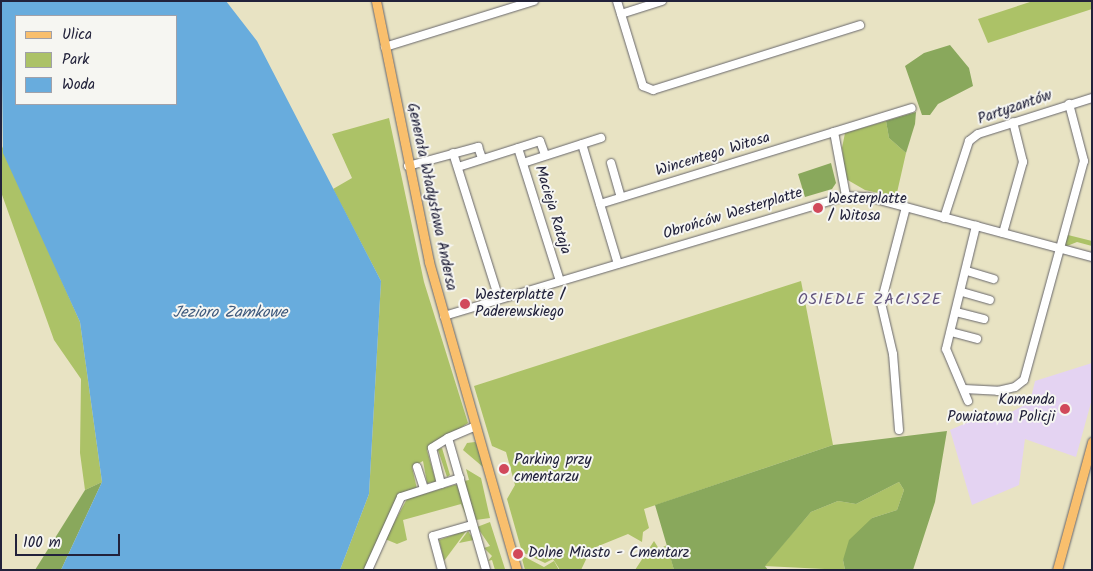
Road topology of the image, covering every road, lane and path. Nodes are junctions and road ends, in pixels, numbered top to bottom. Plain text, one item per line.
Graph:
1 (376, 1) edge
2 (534, 1) edge
3 (617, 1) edge
4 (662, 1) edge
5 (523, 3) edge
6 (621, 14) junction
7 (860, 25) dead end
8 (385, 47) junction
9 (1092, 98) edge
10 (1070, 104) junction
11 (912, 108) dead end
12 (1013, 122) junction
13 (834, 132) junction
14 (601, 138) dead end
15 (582, 144) junction
16 (518, 148) junction
17 (453, 154) junction
18 (545, 156) junction
19 (482, 158) junction
20 (523, 163) junction
21 (611, 163) dead end
22 (408, 166) junction
23 (458, 167) junction
24 (846, 196) junction
25 (622, 197) junction
26 (600, 204) junction
27 (906, 207) junction
28 (944, 218) junction
29 (976, 226) junction
30 (1003, 233) junction
31 (1061, 249) junction
32 (1092, 257) edge
33 (618, 264) junction
34 (967, 271) junction
35 (994, 278) dead end
36 (560, 281) junction
37 (962, 292) junction
38 (499, 299) junction
39 (990, 300) dead end
40 (956, 312) junction
41 (444, 316) junction
42 (984, 320) dead end
43 (951, 332) junction
44 (977, 339) dead end
45 (964, 389) junction
46 (968, 401) dead end
47 (476, 426) junction
48 (899, 430) dead end
49 (448, 438) junction
50 (1092, 442) edge
51 (417, 467) dead end
52 (460, 478) junction
53 (441, 484) junction
54 (424, 489) junction
55 (472, 525) junction
56 (368, 570) edge
57 (442, 570) edge
58 (486, 570) edge
59 (517, 570) edge
60 (1057, 570) edge

1 - 8 main road, Generała Władysława Andersa
2 - 5 street
3 - 6 street
4 - 6 street
5 - 8 street
6 - 7 street
8 - 22 main road, Generała Władysława Andersa
9 - 10 street, Partyzantów
10 - 12 street, Partyzantów
10 - 31 street
11 - 13 street, Wincentego Witosa
12 - 28 street, Partyzantów
12 - 30 street
13 - 24 street
13 - 25 street, Wincentego Witosa
14 - 15 street
15 - 18 street
15 - 26 street
16 - 18 street
16 - 19 street
16 - 20 street, Macieja Rataja
17 - 19 street
17 - 22 street
17 - 23 street
18 - 20 street
19 - 23 street
20 - 36 street, Macieja Rataja
21 - 25 street
22 - 41 main road, Generała Władysława Andersa
23 - 38 street
24 - 27 street, Obrońców Westerplatte
24 - 33 street, Obrońców Westerplatte
25 - 26 street, Wincentego Witosa
26 - 33 street
27 - 28 street, Obrońców Westerplatte
27 - 48 street
28 - 29 street, Obrońców Westerplatte
29 - 30 street, Obrońców Westerplatte
29 - 34 street
30 - 31 street, Obrońców Westerplatte
31 - 32 street, Obrońców Westerplatte
31 - 45 street
33 - 36 street, Obrońców Westerplatte
34 - 35 street
34 - 37 street
36 - 38 street, Obrońców Westerplatte
37 - 39 street
37 - 40 street
38 - 41 street, Obrońców Westerplatte
40 - 42 street
40 - 43 street
41 - 47 main road, Generała Władysława Andersa
43 - 44 street
43 - 45 street
45 - 46 street
47 - 49 street
47 - 59 main road, Generała Władysława Andersa
49 - 52 street
49 - 53 street
50 - 60 main road
51 - 54 street
52 - 53 street
52 - 55 street
53 - 54 street
54 - 56 street
55 - 57 street
55 - 58 street

